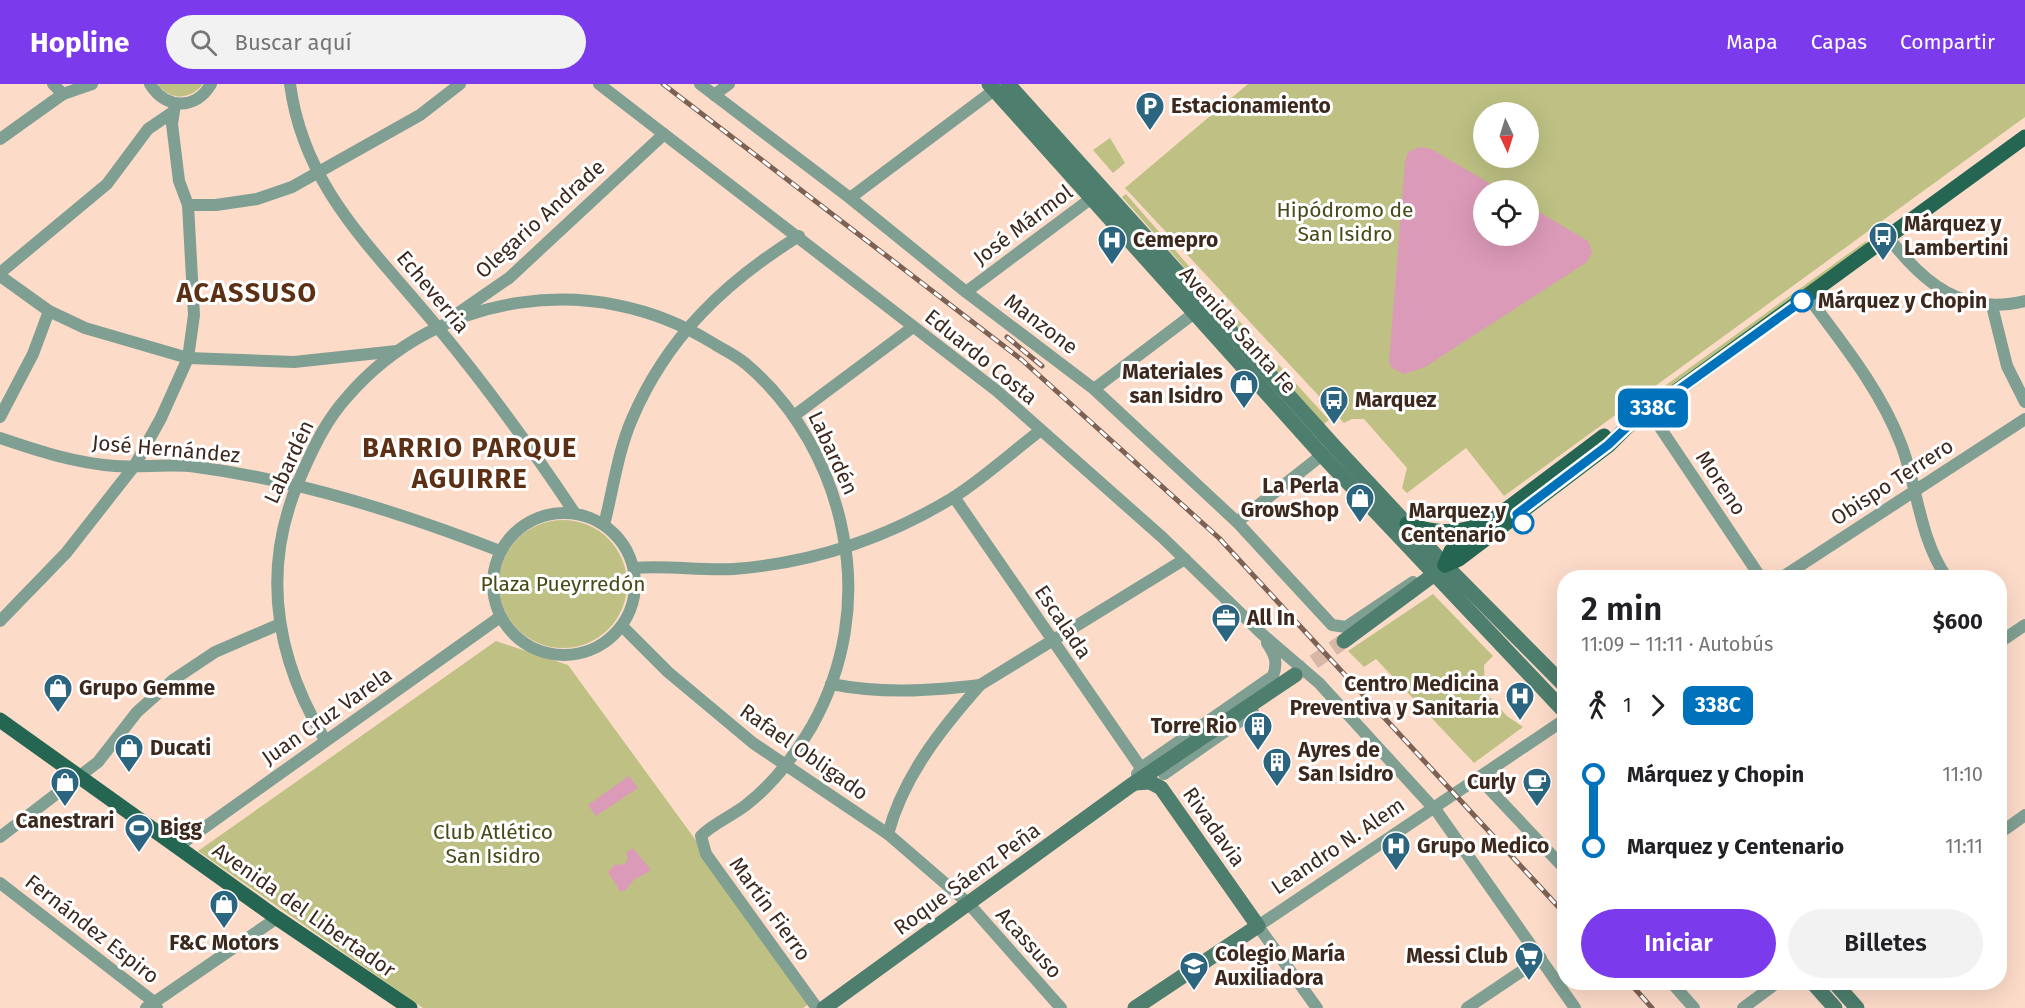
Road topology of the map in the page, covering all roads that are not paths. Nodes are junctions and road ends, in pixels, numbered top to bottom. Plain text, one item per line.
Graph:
1 (53, 84) edge
2 (92, 84) edge
3 (150, 84) edge
4 (211, 84) edge
5 (290, 84) edge
6 (460, 84) edge
7 (599, 84) edge
8 (700, 84) edge
9 (729, 84) edge
10 (998, 86) edge
11 (63, 94) junction
12 (714, 95) junction
13 (174, 108) junction
14 (664, 134) junction
15 (2025, 137) edge
16 (0, 139) edge
17 (316, 173) junction
18 (1097, 194) junction
19 (850, 198) junction
20 (188, 205) junction
21 (799, 236) junction
22 (1888, 237) junction
23 (0, 274) edge
24 (966, 292) junction
25 (1808, 297) junction
26 (2025, 301) edge
27 (1207, 304) junction
28 (1992, 306) junction
29 (49, 311) junction
30 (1194, 314) junction
31 (438, 327) junction
32 (687, 327) junction
33 (913, 327) junction
34 (397, 351) junction
35 (188, 358) junction
36 (1094, 388) junction
37 (2025, 402) edge
38 (1649, 411) junction
39 (795, 415) junction
40 (0, 417) edge
41 (2025, 419) edge
42 (1627, 427) junction
43 (1041, 430) junction
44 (0, 438) edge
45 (1322, 455) junction
46 (135, 465) junction
47 (296, 486) junction
48 (1915, 491) junction
49 (954, 497) junction
50 (574, 512) junction
51 (1237, 522) junction
52 (1488, 522) junction
53 (1407, 524) junction
54 (604, 525) junction
55 (846, 548) junction
56 (500, 551) junction
57 (1185, 559) junction
58 (634, 568) junction
59 (1439, 570) junction
60 (1756, 570) edge
61 (1792, 570) edge
62 (1941, 570) edge
63 (500, 617) junction
64 (0, 621) edge
65 (280, 624) junction
66 (2025, 625) edge
67 (622, 626) junction
68 (1262, 634) junction
69 (2007, 637) edge
70 (1344, 641) tunnel mouth
71 (1053, 643) junction
72 (1295, 675) tunnel mouth
73 (1557, 679) edge
74 (1319, 683) junction
75 (831, 684) junction
76 (980, 685) junction
77 (1557, 703) edge
78 (0, 720) edge
79 (1557, 725) edge
80 (326, 740) junction
81 (1178, 754) junction
82 (785, 765) junction
83 (1141, 768) junction
84 (81, 777) junction
85 (1478, 777) junction
86 (1162, 781) junction
87 (1135, 783) junction
88 (1433, 807) junction
89 (2025, 815) edge
90 (2007, 828) edge
91 (705, 831) joint
92 (888, 834) junction
93 (0, 837) edge
94 (177, 847) junction
95 (1557, 861) edge
96 (0, 884) edge
97 (969, 904) junction
98 (277, 918) junction
99 (1258, 926) junction
100 (1541, 958) junction
101 (1557, 982) edge
102 (1563, 990) edge
103 (1678, 990) edge
104 (1767, 990) edge
105 (1819, 990) edge
106 (1841, 990) edge
107 (152, 1006) edge
108 (410, 1008) edge
109 (817, 1008) edge
110 (824, 1008) edge
111 (1061, 1008) edge
112 (1135, 1008) edge
113 (1317, 1008) edge
114 (1467, 1008) edge
115 (1575, 1008) edge
116 (1694, 1008) edge
117 (1743, 1008) edge
118 (1835, 1008) edge
119 (1857, 1008) edge

1 - 11 street
2 - 11 street
3 - 13 street
4 - 13 street
5 - 17 street, Echeverria
6 - 17 street
7 - 14 street, Eduardo Costa
8 - 12 street, Manzone
9 - 12 street
10 - 18 main road, Avenida Santa Fe
10 - 19 street
11 - 16 street
12 - 19 street, Manzone
13 - 20 street
13 - 23 street
14 - 21 street, Eduardo Costa
14 - 31 street, Olegario Andrade
15 - 22 main road
17 - 20 street
17 - 31 street, Echeverria
18 - 24 street, José Mármol
18 - 27 main road, Avenida Santa Fe
18 - 30 main road, Avenida Santa Fe
19 - 24 street, Manzone
20 - 35 street
21 - 32 street
21 - 33 street, Eduardo Costa
22 - 25 main road
22 - 28 street
23 - 29 street
24 - 36 street, Manzone
25 - 38 main road
25 - 48 street
26 - 28 street
27 - 30 street
27 - 53 main road, Avenida Santa Fe
28 - 37 street
29 - 35 street
29 - 40 street
30 - 36 street
30 - 45 main road, Avenida Santa Fe
31 - 32 street, Labardén
31 - 34 street, Labardén
31 - 50 street, Echeverria
32 - 39 street, Labardén
32 - 54 street
33 - 39 street
33 - 43 street, Eduardo Costa
34 - 35 street
34 - 47 street, Labardén
35 - 46 street
36 - 51 street, Manzone
38 - 42 main road
38 - 60 street, Moreno
39 - 55 street, Labardén
41 - 48 street, Obispo Terrero
42 - 52 main road
42 - 59 main road
43 - 49 street
43 - 57 street, Eduardo Costa
44 - 46 street, José Hernández
45 - 51 street
45 - 59 main road, Avenida Santa Fe
46 - 47 street, José Hernández
46 - 64 street
47 - 56 street, José Hernández
47 - 65 street, Labardén
48 - 61 street, Obispo Terrero
48 - 62 street
49 - 55 street
49 - 71 street, Escalada
50 - 54 street
50 - 56 street
51 - 59 street, Manzone
52 - 53 main road
52 - 59 main road
53 - 59 main road, Avenida Santa Fe
54 - 58 street
55 - 58 street
55 - 75 street, Labardén
56 - 63 street
57 - 68 street, Eduardo Costa
57 - 71 street
58 - 67 street
59 - 70 main road
59 - 73 main road
59 - 77 main road
63 - 67 street
63 - 80 street, Juan Cruz Varela
65 - 80 street, Labardén
65 - 84 street
66 - 69 street
67 - 82 street, Rafael Obligado
68 - 74 street, Eduardo Costa
68 - 83 street
71 - 76 street
71 - 83 street, Escalada
72 - 81 main road, Roque Sáenz Peña
74 - 86 street
74 - 88 street, Eduardo Costa
75 - 76 street
75 - 82 street, Labardén
76 - 92 street
78 - 84 main road, Avenida del Libertador
79 - 85 street, Leandro N. Alem
80 - 94 street, Juan Cruz Varela
81 - 86 main road, Rivadavia
81 - 87 main road, Roque Sáenz Peña
82 - 91 street, Labardén
82 - 92 street, Rafael Obligado
83 - 87 street
84 - 93 street
84 - 94 main road, Avenida del Libertador
85 - 88 street, Leandro N. Alem
85 - 95 street
86 - 87 main road, Rivadavia
86 - 99 main road, Rivadavia
87 - 97 main road, Roque Sáenz Peña
88 - 99 street, Leandro N. Alem
88 - 100 street, Eduardo Costa
89 - 90 street
91 - 109 street, Martín Fierro
92 - 97 street, Rafael Obligado
94 - 98 main road, Avenida del Libertador
96 - 107 street, Fernández Espiro
97 - 110 main road, Roque Sáenz Peña
97 - 111 street, Acassuso
98 - 107 street
98 - 108 main road, Avenida del Libertador
99 - 112 main road, Leandro N. Alem
99 - 113 street, Rivadavia
100 - 101 street, Eduardo Costa
100 - 114 street
102 - 115 street, Eduardo Costa
103 - 116 street
104 - 117 street
105 - 118 main road
106 - 119 main road

